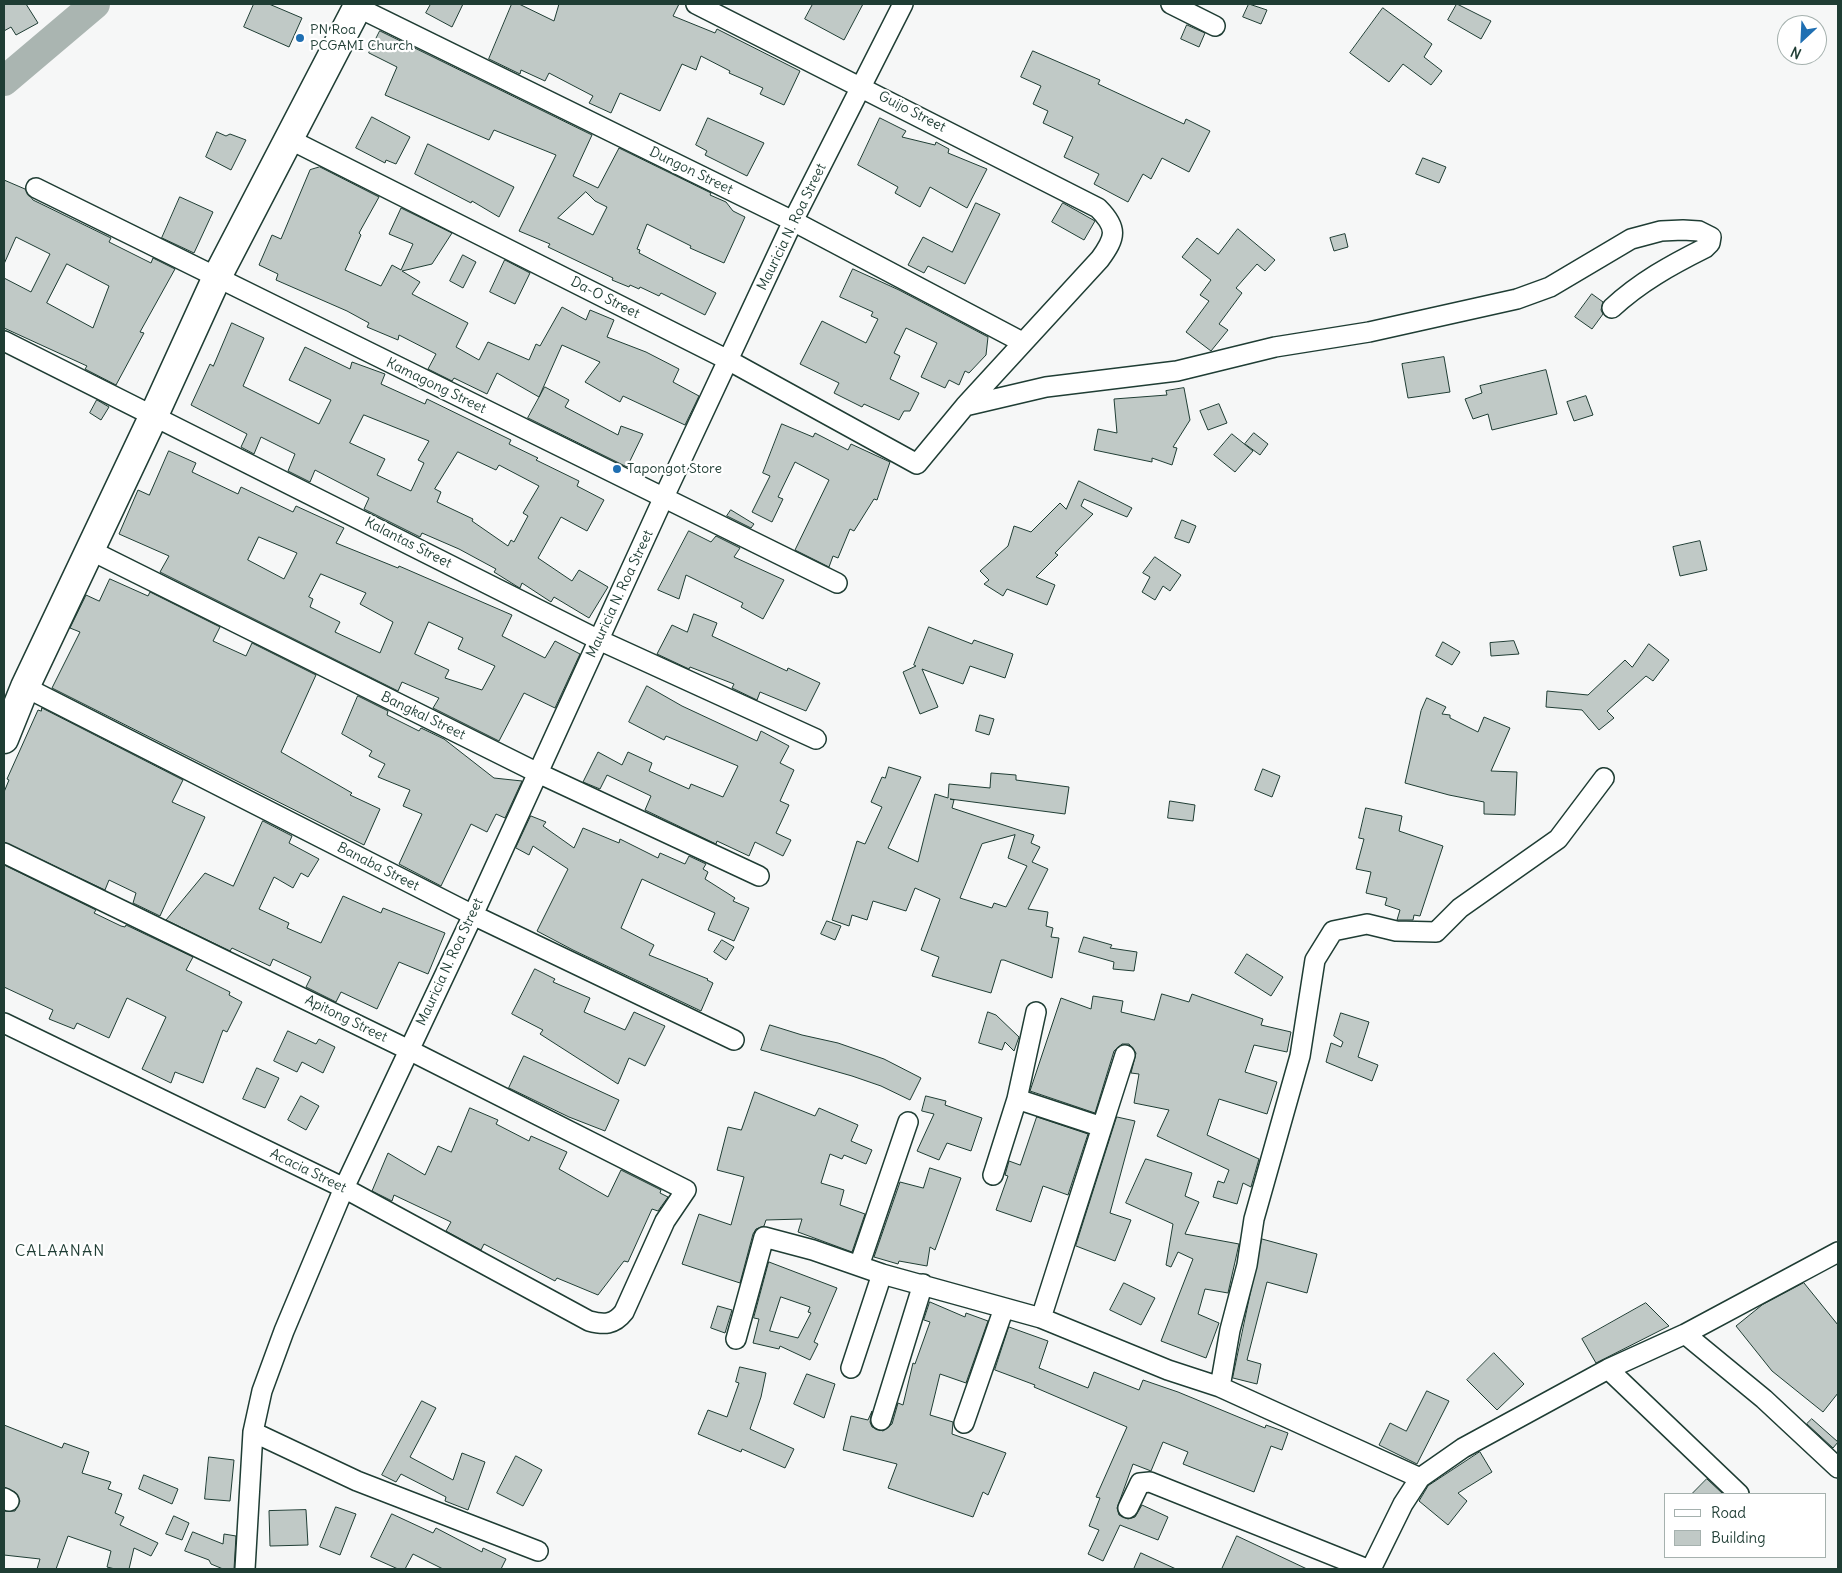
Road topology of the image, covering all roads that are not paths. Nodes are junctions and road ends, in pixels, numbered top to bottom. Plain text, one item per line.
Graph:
1 (696, 4) edge
2 (903, 4) edge
3 (1171, 4) edge
4 (358, 5) edge
5 (1215, 26) dead end
6 (861, 86) junction
7 (288, 139) junction
8 (36, 188) dead end
9 (793, 221) junction
10 (217, 277) junction
11 (1612, 308) dead end
12 (4, 341) edge
13 (1022, 342) junction
14 (728, 360) junction
15 (965, 406) junction
16 (154, 415) junction
17 (663, 499) junction
18 (90, 550) junction
19 (837, 583) dead end
20 (599, 640) junction
21 (25, 687) junction
22 (4, 739) edge
23 (816, 739) dead end
24 (538, 773) junction
25 (1604, 778) dead end
26 (4, 853) edge
27 (759, 876) dead end
28 (473, 915) junction
29 (1036, 1012) dead end
30 (4, 1023) edge
31 (734, 1040) dead end
32 (408, 1050) junction
33 (1125, 1055) dead end
34 (1017, 1099) junction
35 (908, 1122) dead end
36 (1102, 1127) junction
37 (993, 1175) dead end
38 (344, 1188) junction
39 (1838, 1252) edge
40 (859, 1266) junction
41 (882, 1274) junction
42 (923, 1284) junction
43 (1004, 1308) junction
44 (1041, 1318) junction
45 (608, 1324) joint
46 (1685, 1334) junction
47 (736, 1339) dead end
48 (851, 1368) dead end
49 (1608, 1369) junction
50 (1220, 1387) junction
51 (881, 1420) dead end
52 (964, 1423) dead end
53 (253, 1432) junction
54 (1838, 1468) edge
55 (1420, 1478) junction
56 (1738, 1493) edge
57 (1128, 1508) dead end
58 (538, 1551) dead end
59 (245, 1569) edge
60 (1369, 1569) edge

1 - 6 street, Guijo Street
2 - 6 street, Mauricia N. Roa Street
3 - 5 street
4 - 7 street
4 - 9 street, Dungon Street
6 - 9 street, Mauricia N. Roa Street
6 - 13 street, Guijo Street
7 - 10 street
7 - 14 street, Da-O Street
8 - 10 street, Kamagong Street
9 - 13 street, Dungon Street
9 - 14 street, Mauricia N. Roa Street
10 - 16 street
10 - 17 street, Kamagong Street
11 - 15 street
12 - 16 street, Kalantas Street
13 - 15 street
14 - 15 street, Da-O Street
14 - 17 street, Mauricia N. Roa Street
16 - 18 street
16 - 20 street, Kalantas Street
17 - 19 street, Kamagong Street
17 - 20 street, Mauricia N. Roa Street
18 - 21 street
18 - 24 street, Bangkal Street
20 - 23 street, Kalantas Street
20 - 24 street, Mauricia N. Roa Street
21 - 22 street
21 - 28 street, Banaba Street
24 - 27 street, Bangkal Street
24 - 28 street, Mauricia N. Roa Street
25 - 50 street
26 - 32 street, Apitong Street
28 - 31 street, Banaba Street
28 - 32 street, Mauricia N. Roa Street
29 - 34 street
30 - 38 street, Acacia Street
32 - 38 street, Mauricia N. Roa Street
32 - 45 street, Apitong Street
33 - 36 street
34 - 36 street
34 - 37 street
35 - 40 street
36 - 44 street
38 - 45 street, Acacia Street
38 - 53 street, Mauricia N. Roa Street
39 - 46 street
40 - 41 street
40 - 47 street
41 - 42 street
41 - 48 street
42 - 43 street
42 - 51 street
43 - 44 street
43 - 52 street
44 - 50 street
46 - 49 street
46 - 54 street
49 - 55 street
49 - 56 street
50 - 55 street
53 - 58 street
53 - 59 street, Mauricia N. Roa Street
55 - 60 street
57 - 60 street

